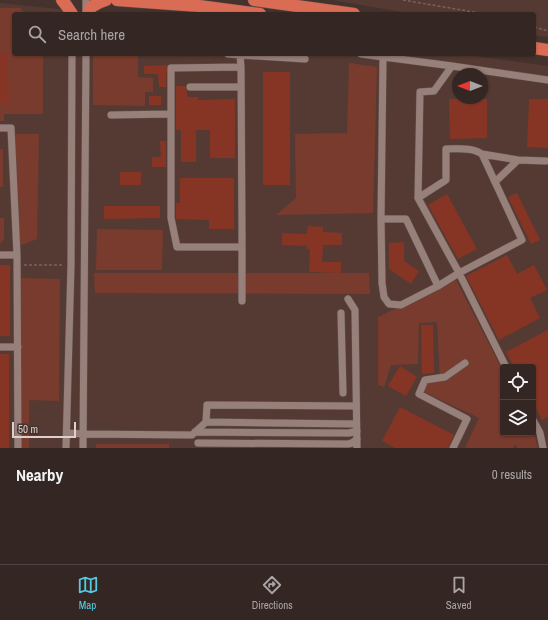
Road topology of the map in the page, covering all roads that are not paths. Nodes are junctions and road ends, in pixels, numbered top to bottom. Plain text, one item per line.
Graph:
1 (62, 0) edge
2 (72, 0) edge
3 (86, 0) edge
4 (106, 0) edge
5 (117, 0) edge
6 (254, 0) edge
7 (71, 12) edge
8 (72, 12) edge
9 (87, 12) edge
10 (88, 12) edge
11 (245, 12) edge
12 (340, 12) edge
13 (536, 48) edge
14 (548, 50) edge
15 (72, 56) edge
16 (86, 56) edge
17 (240, 56) edge
18 (256, 56) edge
19 (375, 56) edge
20 (383, 57) junction
21 (305, 59) dead end
22 (452, 66) junction
23 (240, 67) junction
24 (548, 80) edge
25 (190, 87) dead end
26 (241, 87) junction
27 (171, 114) junction
28 (111, 115) dead end
29 (0, 128) edge
30 (482, 154) junction
31 (518, 160) junction
32 (547, 162) edge
33 (495, 182) junction
34 (418, 198) junction
35 (381, 219) junction
36 (242, 247) junction
37 (0, 255) edge
38 (17, 255) junction
39 (459, 273) junction
40 (438, 286) junction
41 (348, 299) dead end
42 (242, 302) dead end
43 (341, 313) dead end
44 (0, 346) edge
45 (18, 346) junction
46 (465, 363) dead end
47 (504, 364) edge
48 (343, 393) dead end
49 (356, 406) junction
50 (206, 422) junction
51 (536, 426) edge
52 (357, 431) junction
53 (67, 433) junction
54 (83, 434) junction
55 (194, 434) junction
56 (199, 446) edge
57 (18, 448) edge
58 (66, 448) edge
59 (83, 448) edge
60 (357, 448) edge
61 (453, 448) edge
62 (543, 448) edge

1 - 7 highway
2 - 8 street
3 - 9 street
4 - 10 highway
5 - 11 highway
6 - 12 highway
13 - 14 highway
15 - 53 street
16 - 54 street
17 - 23 street
18 - 21 street
19 - 20 street
20 - 22 street
20 - 35 street
22 - 24 street
22 - 34 street
23 - 26 street
23 - 27 street
25 - 26 street
26 - 36 street
27 - 28 street
27 - 36 street
29 - 38 street
30 - 31 street
30 - 33 street
30 - 34 street
31 - 32 street
31 - 33 street
33 - 39 street
34 - 39 street
35 - 40 street
35 - 40 street
36 - 42 street
37 - 38 street
38 - 45 street
39 - 40 street
39 - 47 street
41 - 49 street
43 - 48 street
44 - 45 street
45 - 57 street
46 - 61 street
49 - 50 street
49 - 52 street
50 - 52 street
50 - 55 street
51 - 62 street
52 - 55 street
52 - 56 street
52 - 60 street
53 - 54 street
53 - 58 street
54 - 55 street
54 - 59 street
55 - 56 street

